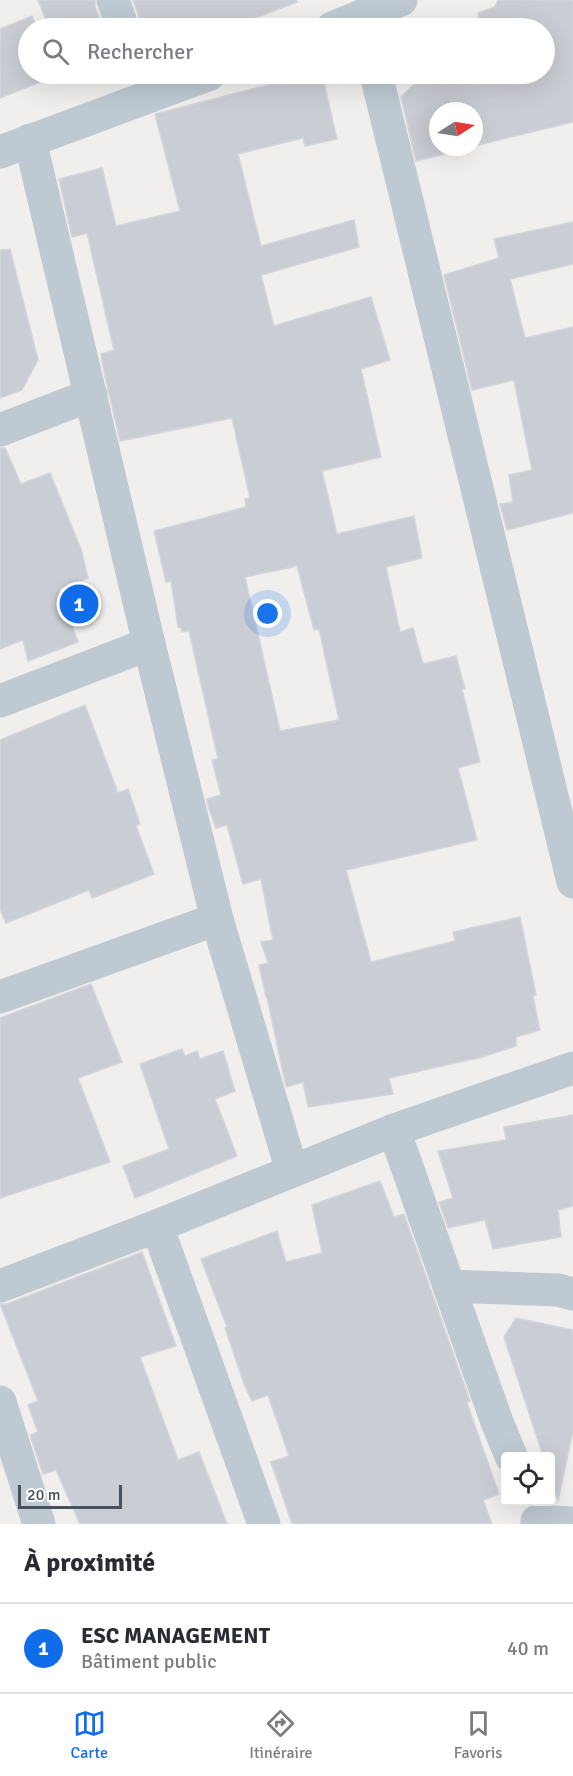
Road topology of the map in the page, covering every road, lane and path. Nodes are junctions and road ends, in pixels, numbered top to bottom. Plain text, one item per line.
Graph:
1 (113, 0) edge
2 (401, 0) edge
3 (363, 15) edge
4 (119, 18) edge
5 (378, 84) edge
6 (142, 85) edge
7 (30, 140) junction
8 (0, 152) edge
9 (91, 395) junction
10 (0, 430) edge
11 (149, 644) junction
12 (0, 701) edge
13 (573, 882) edge
14 (218, 919) junction
15 (0, 997) edge
16 (573, 1068) edge
17 (394, 1130) junction
18 (292, 1171) junction
19 (157, 1226) junction
20 (0, 1286) edge
21 (449, 1286) junction
22 (573, 1294) edge
23 (0, 1402) edge
24 (509, 1452) edge
25 (13, 1491) edge
26 (535, 1516) edge
27 (573, 1523) edge
28 (39, 1524) edge
29 (264, 1524) edge

1 - 4 street
2 - 3 street
5 - 13 street
6 - 7 street
7 - 8 street
7 - 9 street
9 - 10 street
9 - 11 street
11 - 12 street
11 - 14 street
14 - 15 street
14 - 18 street
16 - 17 street
17 - 18 street
17 - 21 street
18 - 19 street
19 - 20 street
19 - 29 street
21 - 22 street
21 - 24 street
23 - 25 street
25 - 28 street
26 - 27 street

